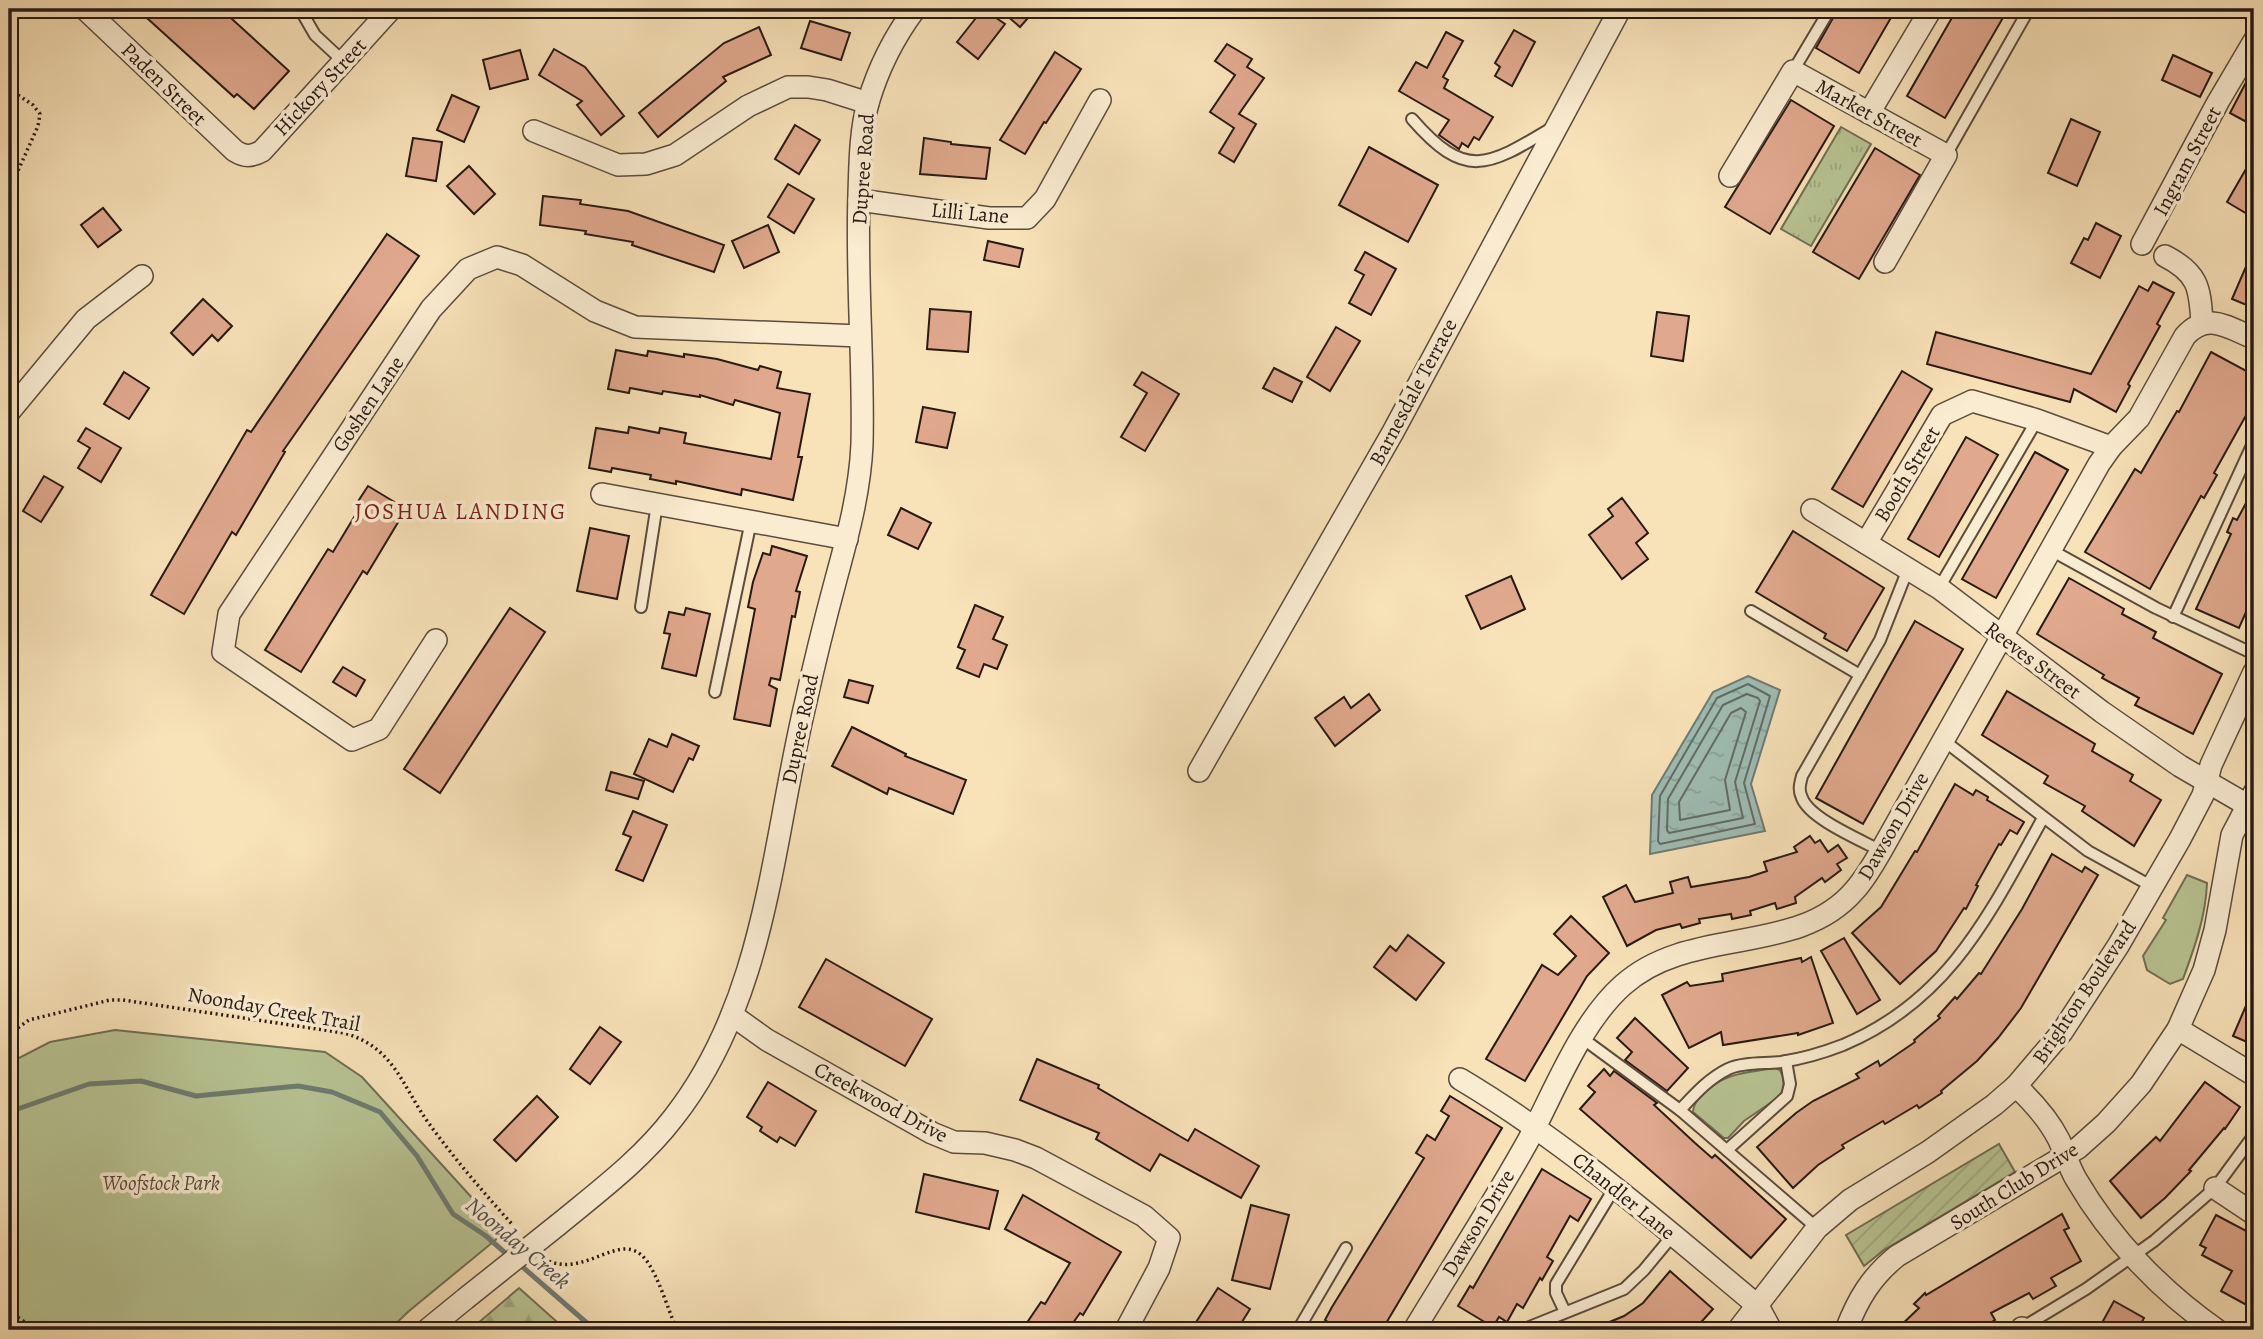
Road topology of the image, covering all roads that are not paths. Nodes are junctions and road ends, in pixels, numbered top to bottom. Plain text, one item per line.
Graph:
1 (85, 9) edge
2 (300, 9) edge
3 (391, 9) edge
4 (915, 9) edge
5 (1620, 9) edge
6 (1830, 9) edge
7 (1931, 9) edge
8 (2029, 9) edge
9 (2254, 41) edge
10 (344, 62) junction
11 (1793, 71) junction
12 (1100, 100) dead end
13 (868, 103) junction
14 (1870, 113) junction
15 (1412, 119) dead end
16 (1558, 125) junction
17 (534, 131) dead end
18 (1946, 155) junction
19 (244, 156) joint
20 (1730, 176) dead end
21 (859, 200) junction
22 (2142, 244) dead end
23 (2165, 256) dead end
24 (1885, 262) dead end
25 (142, 276) dead end
26 (2202, 323) junction
27 (860, 336) junction
28 (2254, 338) edge
29 (9, 410) edge
30 (2037, 420) junction
31 (2254, 441) edge
32 (2111, 447) junction
33 (602, 494) dead end
34 (657, 504) junction
35 (1812, 510) dead end
36 (751, 521) junction
37 (847, 539) junction
38 (1866, 543) junction
39 (2049, 549) junction
40 (1908, 569) junction
41 (1939, 588) junction
42 (641, 607) dead end
43 (1751, 611) dead end
44 (2173, 617) junction
45 (2001, 636) junction
46 (436, 640) dead end
47 (2254, 654) edge
48 (2254, 672) edge
49 (1860, 675) junction
50 (715, 692) dead end
51 (1943, 740) junction
52 (1199, 771) dead end
53 (2207, 782) junction
54 (2252, 802) edge
55 (2043, 818) junction
56 (1881, 851) junction
57 (2153, 887) junction
58 (732, 1016) junction
59 (2178, 1029) junction
60 (1582, 1038) junction
61 (1786, 1061) junction
62 (2254, 1075) edge
63 (1461, 1079) dead end
64 (2016, 1086) junction
65 (1680, 1110) junction
66 (1535, 1126) junction
67 (2254, 1135) edge
68 (1727, 1150) junction
69 (2065, 1157) junction
70 (1615, 1187) junction
71 (2215, 1188) junction
72 (2254, 1214) edge
73 (1817, 1228) junction
74 (1673, 1235) junction
75 (1346, 1248) dead end
76 (2134, 1257) junction
77 (1758, 1306) junction
78 (1565, 1312) junction
79 (427, 1330) edge
80 (1126, 1330) edge
81 (1298, 1330) edge
82 (1414, 1330) edge
83 (1522, 1330) edge
84 (1738, 1330) edge
85 (1771, 1330) edge
86 (1846, 1330) edge
87 (2021, 1330) edge
88 (2217, 1330) edge

1 - 19 street, Paden Street
2 - 10 lane
3 - 10 street, Hickory Street
4 - 13 street, Dupree Road
5 - 16 street, Barnesdale Terrace
6 - 11 lane
7 - 14 street
8 - 18 lane
9 - 22 street, Ingram Street
10 - 19 street, Hickory Street
11 - 14 street, Market Street
11 - 20 street
12 - 21 street, Lilli Lane
13 - 17 street
13 - 21 street, Dupree Road
14 - 18 street, Market Street
15 - 16 lane
16 - 52 street, Barnesdale Terrace
18 - 24 street
21 - 27 street, Dupree Road
23 - 26 street
25 - 29 street
26 - 28 street
26 - 32 street, Dawson Drive
27 - 37 street, Dupree Road
27 - 46 street, Goshen Lane
30 - 32 street, Booth Street
30 - 38 street, Booth Street
30 - 41 lane
31 - 44 lane
32 - 39 street, Dawson Drive
33 - 34 street
34 - 36 street
34 - 42 lane
35 - 38 street, Reeves Street
36 - 37 street
36 - 50 lane
37 - 58 street, Dupree Road
38 - 40 street, Reeves Street
39 - 44 lane
39 - 45 street, Dawson Drive
40 - 41 street, Reeves Street
40 - 49 lane
41 - 45 street, Reeves Street
43 - 49 lane
44 - 47 lane
45 - 51 street, Dawson Drive
45 - 53 street, Reeves Street
48 - 53 street, Brighton Boulevard
49 - 56 lane
51 - 55 lane
51 - 56 street, Dawson Drive
53 - 54 street, Reeves Street
53 - 57 street, Brighton Boulevard
54 - 59 street, South Club Drive
55 - 57 lane
55 - 61 lane
56 - 60 street, Dawson Drive
57 - 64 street, Brighton Boulevard
58 - 79 street, Dupree Road, bridge
58 - 80 street, Creekwood Drive
59 - 62 street
59 - 69 street, South Club Drive
60 - 65 lane
60 - 66 street, Dawson Drive
61 - 65 lane
61 - 68 lane
63 - 66 street, Chandler Lane
64 - 69 street
64 - 73 street, Brighton Boulevard
65 - 68 lane
66 - 70 street, Chandler Lane
66 - 82 street, Dawson Drive
67 - 71 lane
68 - 73 lane
69 - 76 street
69 - 86 street, South Club Drive
70 - 74 street, Chandler Lane
70 - 78 lane
71 - 72 street
71 - 76 lane
73 - 77 street, Brighton Boulevard
74 - 77 street, Chandler Lane
74 - 78 lane
75 - 81 lane
76 - 87 lane
76 - 88 street
77 - 84 street, Brighton Boulevard
77 - 85 street, Chandler Lane
78 - 83 lane

